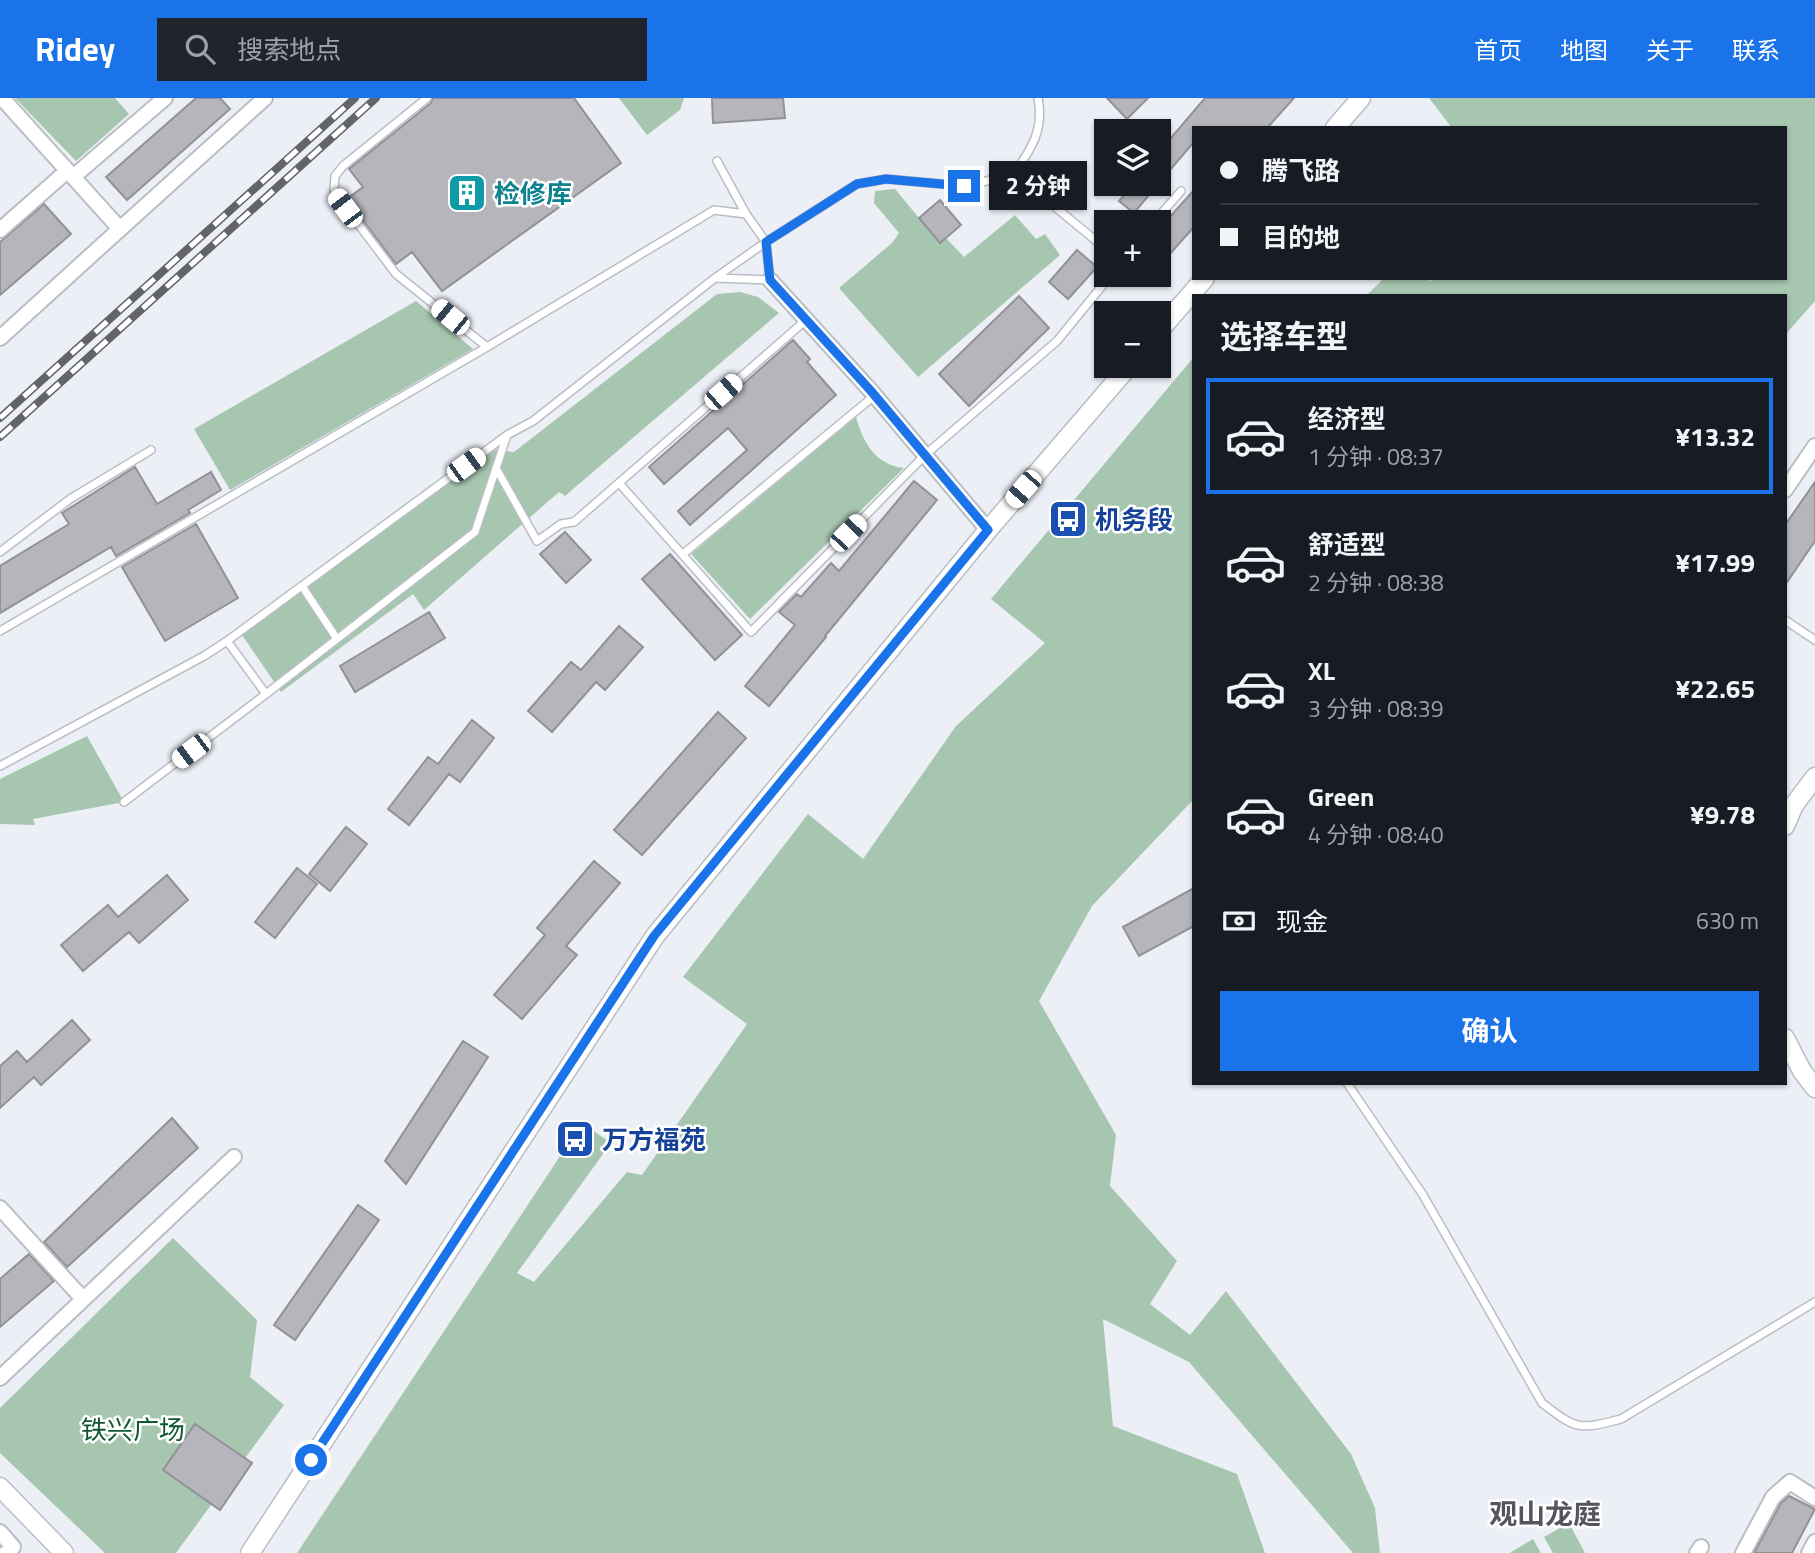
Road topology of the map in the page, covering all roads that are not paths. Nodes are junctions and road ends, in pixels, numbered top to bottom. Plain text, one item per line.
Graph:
1 (2, 98) edge
2 (165, 98) edge
3 (265, 98) edge
4 (427, 98) edge
5 (1038, 98) edge
6 (1361, 98) edge
7 (1337, 126) edge
8 (717, 161) dead end
9 (1014, 173) junction
10 (70, 174) junction
11 (1181, 191) dead end
12 (1164, 210) edge
13 (746, 214) junction
14 (120, 229) junction
15 (0, 230) edge
16 (1094, 239) edge
17 (766, 242) junction
18 (715, 278) junction
19 (770, 280) junction
20 (1203, 280) edge
21 (1101, 287) edge
22 (1171, 317) edge
23 (807, 320) junction
24 (0, 338) edge
25 (486, 347) junction
26 (1119, 378) edge
27 (875, 395) junction
28 (507, 435) junction
29 (1815, 446) edge
30 (151, 450) dead end
31 (925, 455) junction
32 (496, 468) junction
33 (619, 483) junction
34 (1787, 487) edge
35 (988, 530) junction
36 (0, 552) edge
37 (683, 554) junction
38 (302, 586) junction
39 (1787, 621) edge
40 (0, 631) edge
41 (337, 639) junction
42 (227, 640) junction
43 (1815, 640) edge
44 (266, 694) junction
45 (0, 766) edge
46 (1815, 777) edge
47 (124, 802) dead end
48 (1787, 821) edge
49 (1787, 1042) edge
50 (1348, 1085) edge
51 (1815, 1088) edge
52 (234, 1157) dead end
53 (0, 1208) edge
54 (83, 1299) junction
55 (1815, 1302) edge
56 (0, 1378) edge
57 (0, 1487) edge
58 (1815, 1498) edge
59 (0, 1532) edge
60 (1815, 1542) edge
61 (6, 1553) edge
62 (64, 1553) edge
63 (250, 1553) edge
64 (1743, 1553) edge
65 (1809, 1553) edge

1 - 10 street
2 - 10 street
3 - 14 street
4 - 25 lane
5 - 9 lane
6 - 7 street
8 - 13 lane
9 - 16 lane
9 - 17 lane
10 - 14 street
10 - 15 street
11 - 12 lane
13 - 17 lane
13 - 25 lane
14 - 24 street
17 - 18 lane
17 - 19 lane
18 - 19 lane
18 - 28 lane
19 - 23 street
20 - 22 street
21 - 31 lane
23 - 27 street
23 - 33 lane
25 - 40 lane
26 - 35 street
27 - 31 street
27 - 37 lane
28 - 32 lane
28 - 38 lane
29 - 34 street
30 - 36 lane
31 - 35 street
31 - 37 lane
32 - 33 lane
32 - 41 lane
33 - 37 lane
35 - 63 street
38 - 41 lane
38 - 42 lane
39 - 43 lane
41 - 44 lane
42 - 44 lane
42 - 45 lane
44 - 47 lane
46 - 48 street
49 - 51 street
50 - 55 lane
52 - 54 street
53 - 54 street
54 - 56 street
57 - 62 street
58 - 64 street
59 - 61 street
60 - 65 street

